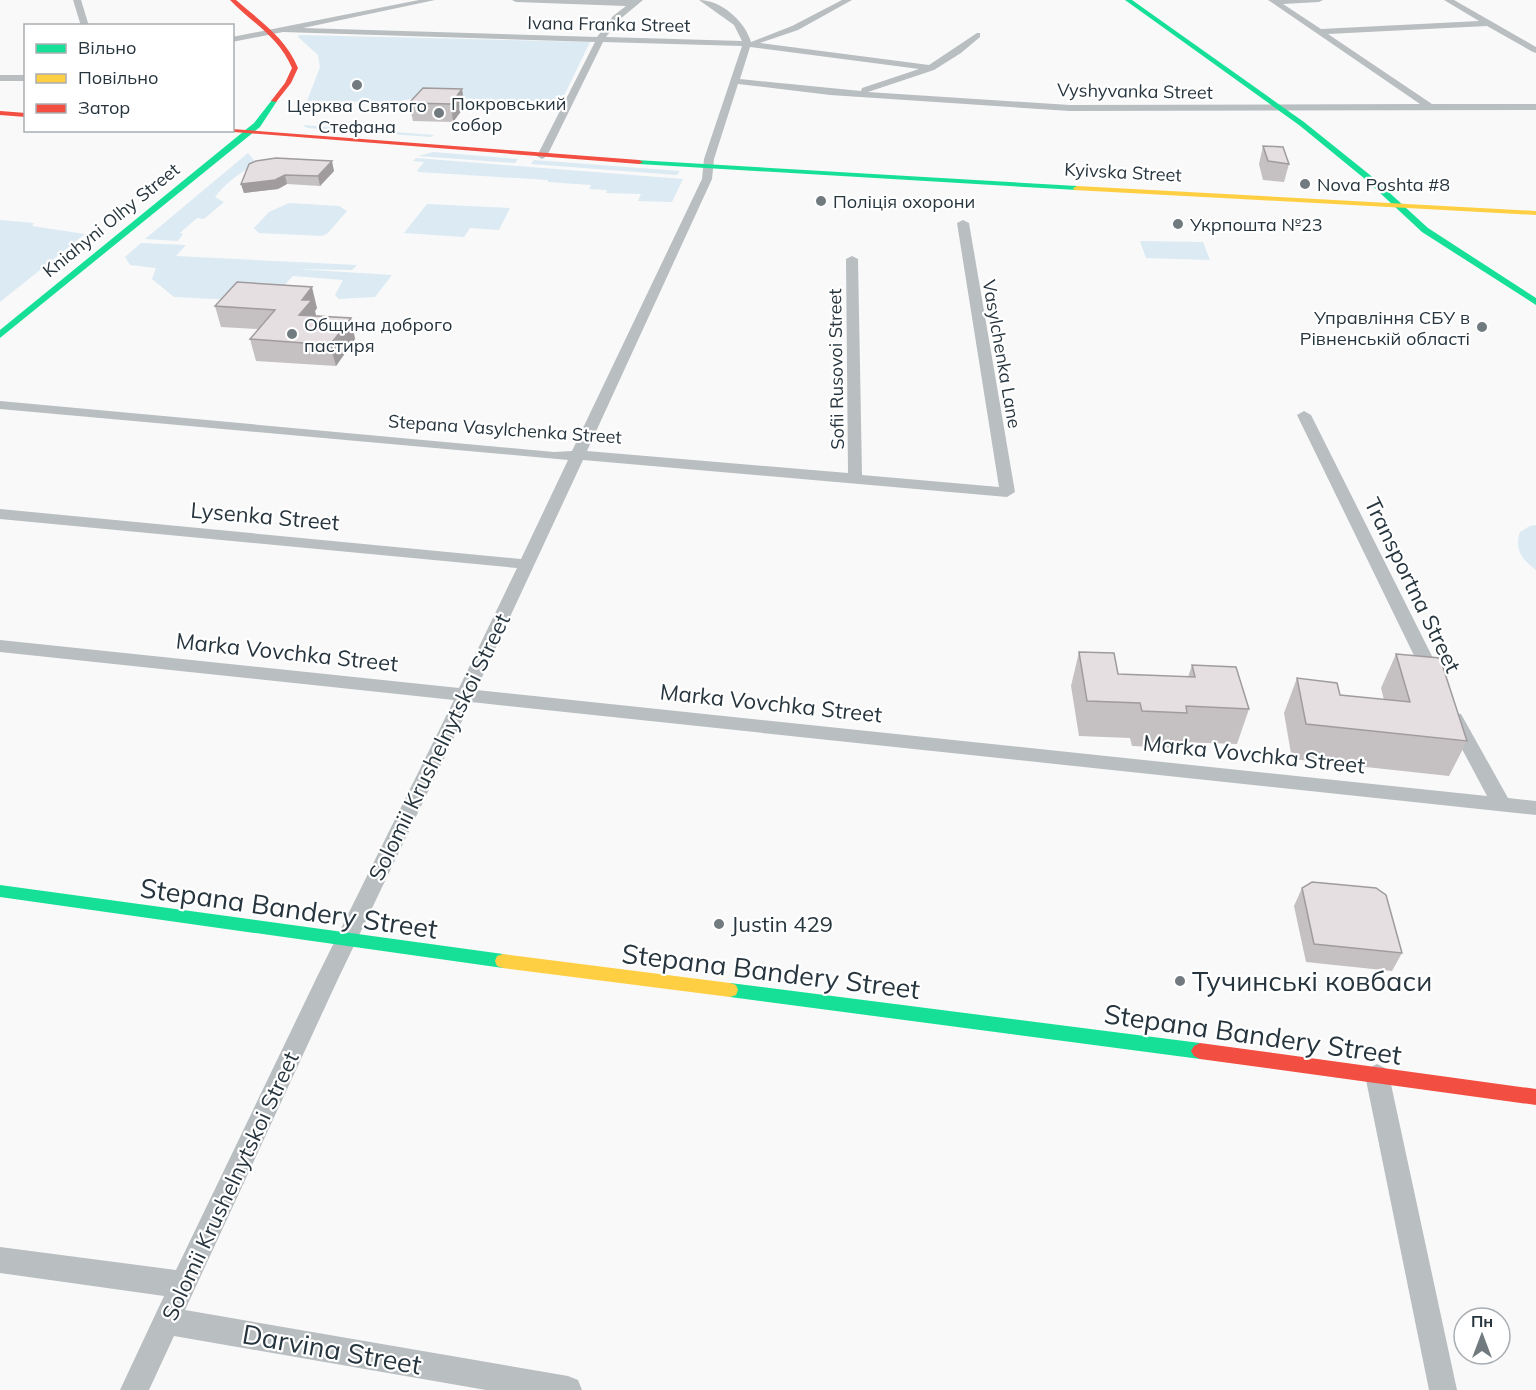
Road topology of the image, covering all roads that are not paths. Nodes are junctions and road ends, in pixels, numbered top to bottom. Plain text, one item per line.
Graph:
1 (77, 0) edge
2 (233, 0) edge
3 (431, 0) edge
4 (516, 0) edge
5 (703, 0) edge
6 (848, 0) edge
7 (1128, 0) edge
8 (1319, 0) edge
9 (1448, 0) edge
10 (1274, 1) edge
11 (637, 2) edge
12 (1491, 23) junction
13 (84, 24) edge
14 (284, 30) junction
15 (1319, 32) junction
16 (268, 33) junction
17 (977, 35) dead end
18 (234, 40) edge
19 (600, 40) junction
20 (747, 44) junction
21 (1536, 50) edge
22 (931, 68) junction
23 (0, 78) edge
24 (22, 79) edge
25 (734, 81) junction
26 (855, 94) junction
27 (1430, 107) junction
28 (1536, 107) edge
29 (1286, 108) junction
30 (0, 113) edge
31 (24, 115) edge
32 (234, 132) edge
33 (245, 133) junction
34 (542, 156) junction
35 (708, 168) junction
36 (1399, 206) junction
37 (1536, 213) edge
38 (963, 223) dead end
39 (852, 258) dead end
40 (1536, 302) edge
41 (0, 335) edge
42 (0, 405) edge
43 (1304, 415) dead end
44 (577, 456) junction
45 (855, 478) junction
46 (1006, 492) joint
47 (0, 514) edge
48 (526, 564) junction
49 (0, 646) edge
50 (465, 695) junction
51 (1502, 805) junction
52 (1536, 808) edge
53 (0, 891) edge
54 (346, 941) junction
55 (1377, 1075) junction
56 (1536, 1096) edge
57 (0, 1260) edge
58 (185, 1285) junction
59 (167, 1321) junction
60 (134, 1390) edge
61 (568, 1390) edge
62 (1443, 1390) edge

1 - 13 street
2 - 16 main road
3 - 14 street
4 - 11 street
5 - 20 street
6 - 20 street
7 - 29 main road
8 - 10 street
9 - 12 street
10 - 15 street
11 - 19 street
12 - 15 street
12 - 21 street
14 - 16 street
14 - 19 street, Ivana Franka Street
15 - 27 street
16 - 18 street
16 - 33 main road, Kniahyni Olhy Street
17 - 22 street
19 - 20 street, Ivana Franka Street
19 - 34 street
20 - 22 street, Ivana Franka Street
20 - 25 street, Solomii Krushelnytskoi Street
22 - 26 street
23 - 24 street
25 - 26 street, Vyshyvanka Street
25 - 35 street, Solomii Krushelnytskoi Street
26 - 29 street, Vyshyvanka Street
27 - 28 street, Vyshyvanka Street
27 - 29 street, Vyshyvanka Street
29 - 36 main road
30 - 31 main road
32 - 33 main road, Kyivska Street
33 - 34 main road, Kyivska Street
33 - 41 main road, Kniahyni Olhy Street
34 - 35 main road, Kyivska Street
35 - 36 main road, Kyivska Street
35 - 44 street, Solomii Krushelnytskoi Street
36 - 37 main road, Kyivska Street
36 - 40 main road
38 - 46 street, Vasylchenka Lane
39 - 45 street, Sofii Rusovoi Street
42 - 44 street, Stepana Vasylchenka Street
43 - 51 street, Transportna Street
44 - 45 street, Stepana Vasylchenka Street
44 - 48 street, Solomii Krushelnytskoi Street
45 - 46 street, Stepana Vasylchenka Street
47 - 48 street, Lysenka Street
48 - 50 street, Solomii Krushelnytskoi Street
49 - 50 street, Marka Vovchka Street
50 - 51 street, Marka Vovchka Street
50 - 54 street, Solomii Krushelnytskoi Street
51 - 52 street, Marka Vovchka Street
53 - 54 main road, Stepana Bandery Street
54 - 55 main road, Stepana Bandery Street
54 - 58 street, Solomii Krushelnytskoi Street
55 - 56 main road, Stepana Bandery Street
55 - 62 street
57 - 58 street
58 - 59 street, Solomii Krushelnytskoi Street
59 - 60 street, Solomii Krushelnytskoi Street
59 - 61 street, Darvina Street

